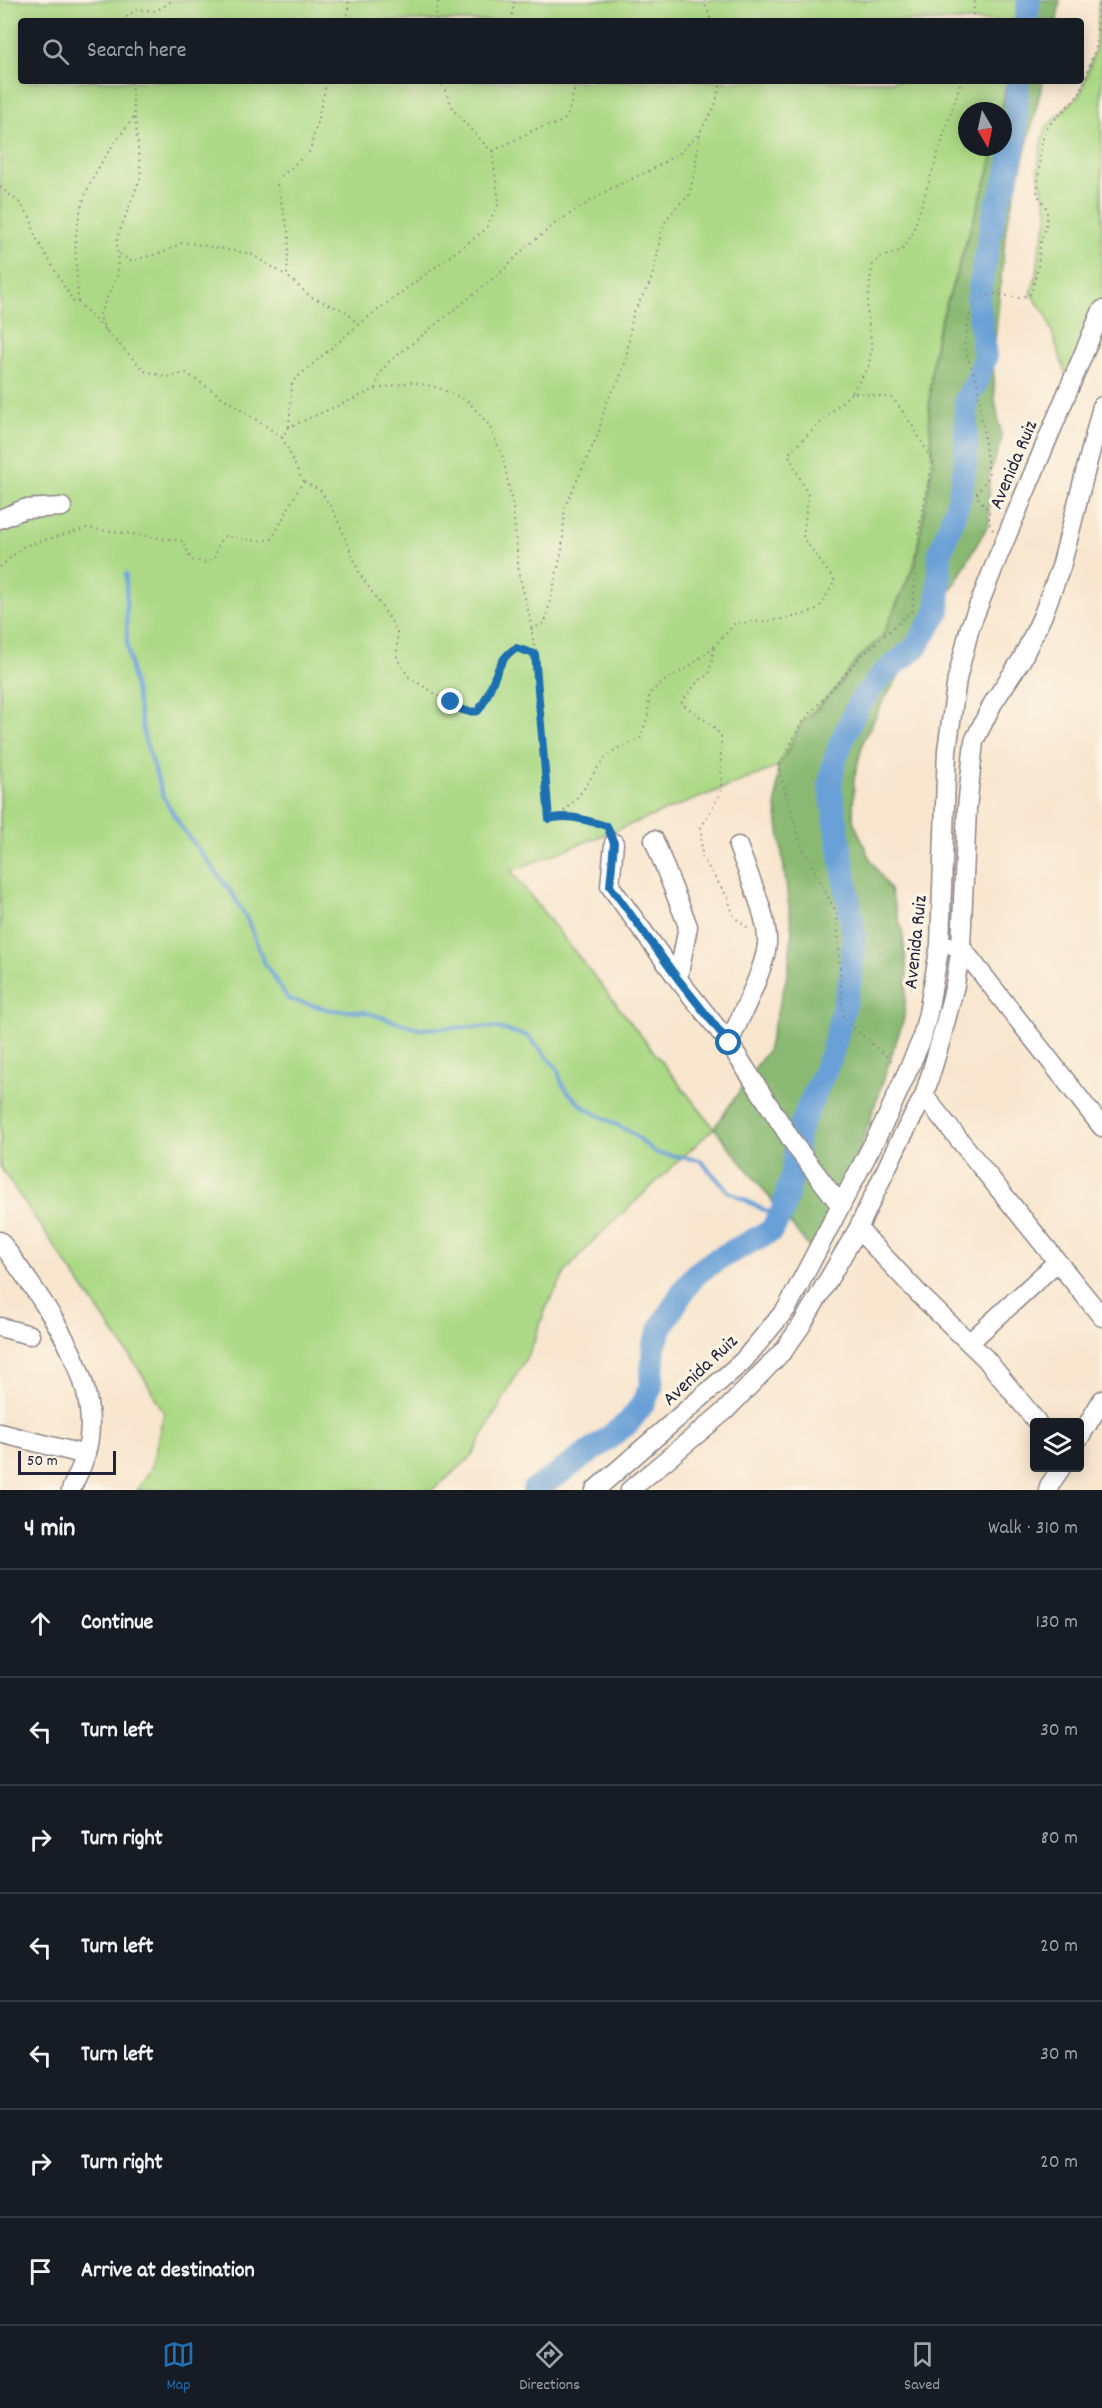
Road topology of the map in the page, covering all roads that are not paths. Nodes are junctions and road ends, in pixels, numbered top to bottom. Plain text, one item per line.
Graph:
1 (1102, 310) edge
2 (1102, 406) edge
3 (62, 507) dead end
4 (0, 519) edge
5 (654, 840) dead end
6 (614, 843) road end
7 (738, 846) dead end
8 (940, 945) junction
9 (961, 947) junction
10 (678, 979) junction
11 (729, 1043) junction
12 (924, 1096) junction
13 (1102, 1127) edge
14 (841, 1206) junction
15 (858, 1229) junction
16 (0, 1241) edge
17 (1057, 1262) junction
18 (1102, 1317) edge
19 (0, 1328) edge
20 (30, 1335) dead end
21 (970, 1342) junction
22 (1102, 1400) edge
23 (1035, 1418) edge
24 (1084, 1430) edge
25 (0, 1433) edge
26 (86, 1455) junction
27 (620, 1470) junction
28 (1058, 1472) edge
29 (632, 1488) edge
30 (70, 1490) edge
31 (595, 1490) edge
32 (1049, 1490) edge

1 - 8 street, Avenida Ruiz
2 - 9 street
3 - 4 street
5 - 10 street
6 - 10 street
7 - 11 street
8 - 9 street
8 - 14 street, Avenida Ruiz
9 - 12 street
9 - 13 street
10 - 11 street
11 - 14 street
12 - 15 street
12 - 17 street
14 - 27 street, Avenida Ruiz
15 - 21 street
15 - 29 street
16 - 26 street
17 - 18 street
17 - 21 street
19 - 20 street
21 - 23 street
22 - 24 street
25 - 26 street
26 - 30 street
27 - 29 street
27 - 31 street, Avenida Ruiz
28 - 32 street

